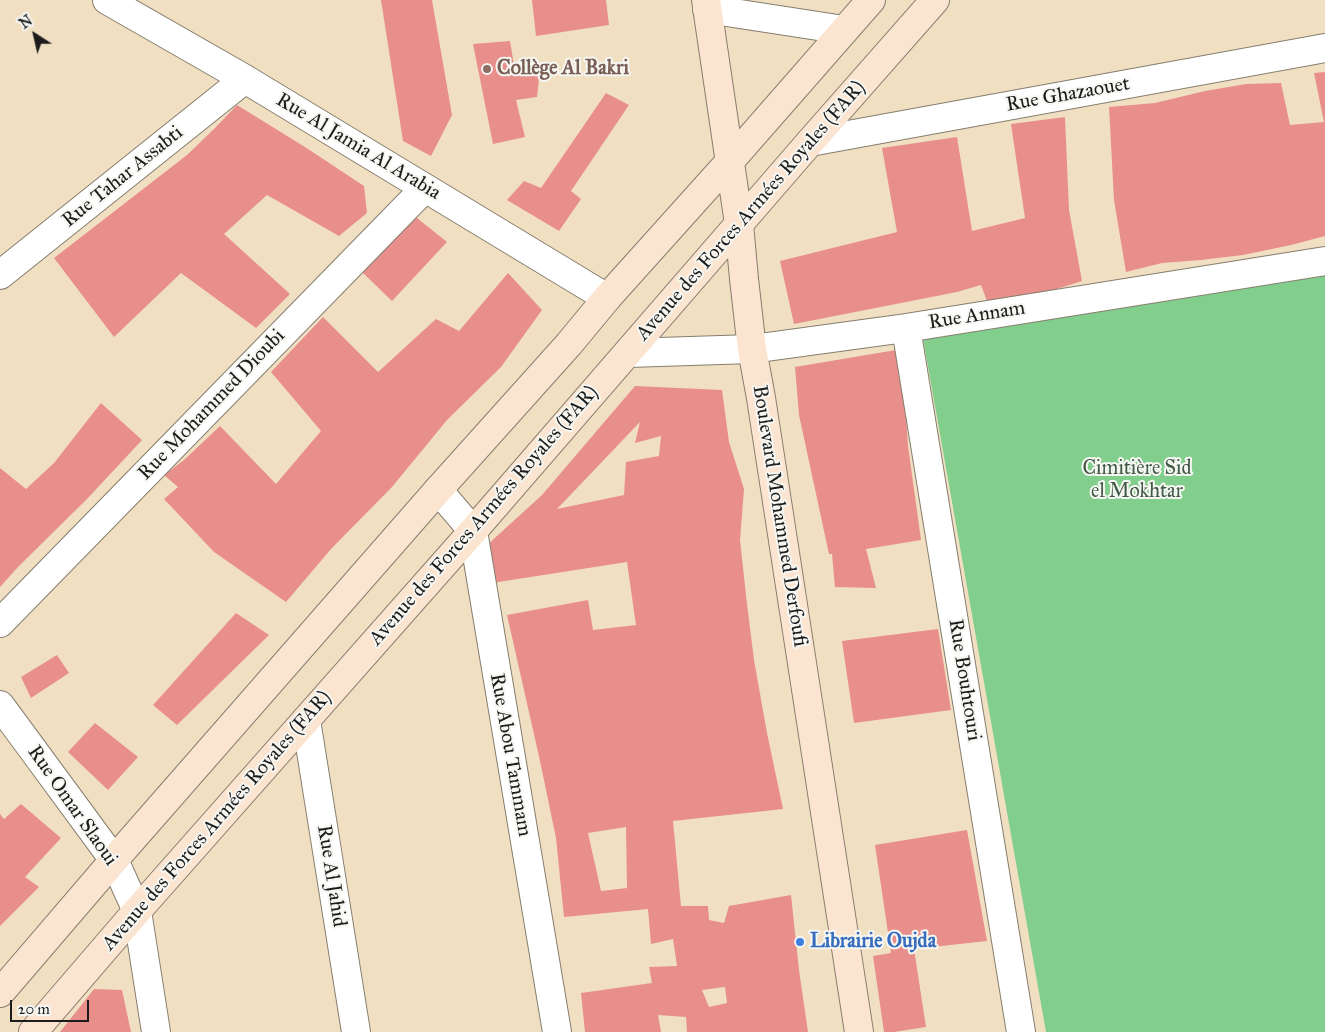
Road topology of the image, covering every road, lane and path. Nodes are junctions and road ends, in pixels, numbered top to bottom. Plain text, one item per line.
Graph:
1 (107, 0) edge
2 (871, 0) edge
3 (936, 0) edge
4 (707, 5) edge
5 (844, 30) junction
6 (1325, 48) edge
7 (245, 79) junction
8 (810, 142) junction
9 (730, 160) junction
10 (425, 188) junction
11 (739, 224) junction
12 (1325, 261) edge
13 (0, 275) edge
14 (607, 298) junction
15 (906, 328) junction
16 (752, 349) junction
17 (628, 353) junction
18 (438, 490) junction
19 (473, 530) junction
20 (0, 623) edge
21 (0, 705) edge
22 (306, 720) junction
23 (114, 860) junction
24 (137, 911) junction
25 (0, 993) edge
26 (33, 1032) edge
27 (156, 1032) edge
28 (356, 1032) edge
29 (557, 1032) edge
30 (859, 1032) edge
31 (1021, 1032) edge

1 - 7 street, Rue Al Jamia Al Arabia
2 - 5 main road
3 - 8 main road, Avenue des Forces Armées Royales (FAR)
4 - 5 street
4 - 9 main road, Boulevard Mohammed Derfoufi
5 - 9 main road
6 - 8 street, Rue Ghazaouet
7 - 10 street, Rue Al Jamia Al Arabia
7 - 13 street, Rue Tahar Assabti
8 - 11 main road, Avenue des Forces Armées Royales (FAR)
9 - 11 main road, Boulevard Mohammed Derfoufi
9 - 14 main road
10 - 14 street, Rue Al Jamia Al Arabia
10 - 20 street, Rue Mohammed Dioubi
11 - 16 main road, Boulevard Mohammed Derfoufi
11 - 17 main road, Avenue des Forces Armées Royales (FAR)
12 - 15 street, Rue Annam
14 - 18 main road
15 - 16 street, Rue Annam
15 - 31 street, Rue Bouhtouri
16 - 17 street, Rue Annam
16 - 30 main road, Boulevard Mohammed Derfoufi
17 - 19 main road, Avenue des Forces Armées Royales (FAR)
18 - 19 street
18 - 23 main road
19 - 22 main road, Avenue des Forces Armées Royales (FAR)
19 - 29 street, Rue Abou Tammam
21 - 23 street, Rue Omar Slaoui
22 - 24 main road, Avenue des Forces Armées Royales (FAR)
22 - 28 street, Rue Al Jahid
23 - 24 street, Rue Omar Slaoui
23 - 25 main road
24 - 26 main road, Avenue des Forces Armées Royales (FAR)
24 - 27 street, Rue Omar Slaoui

